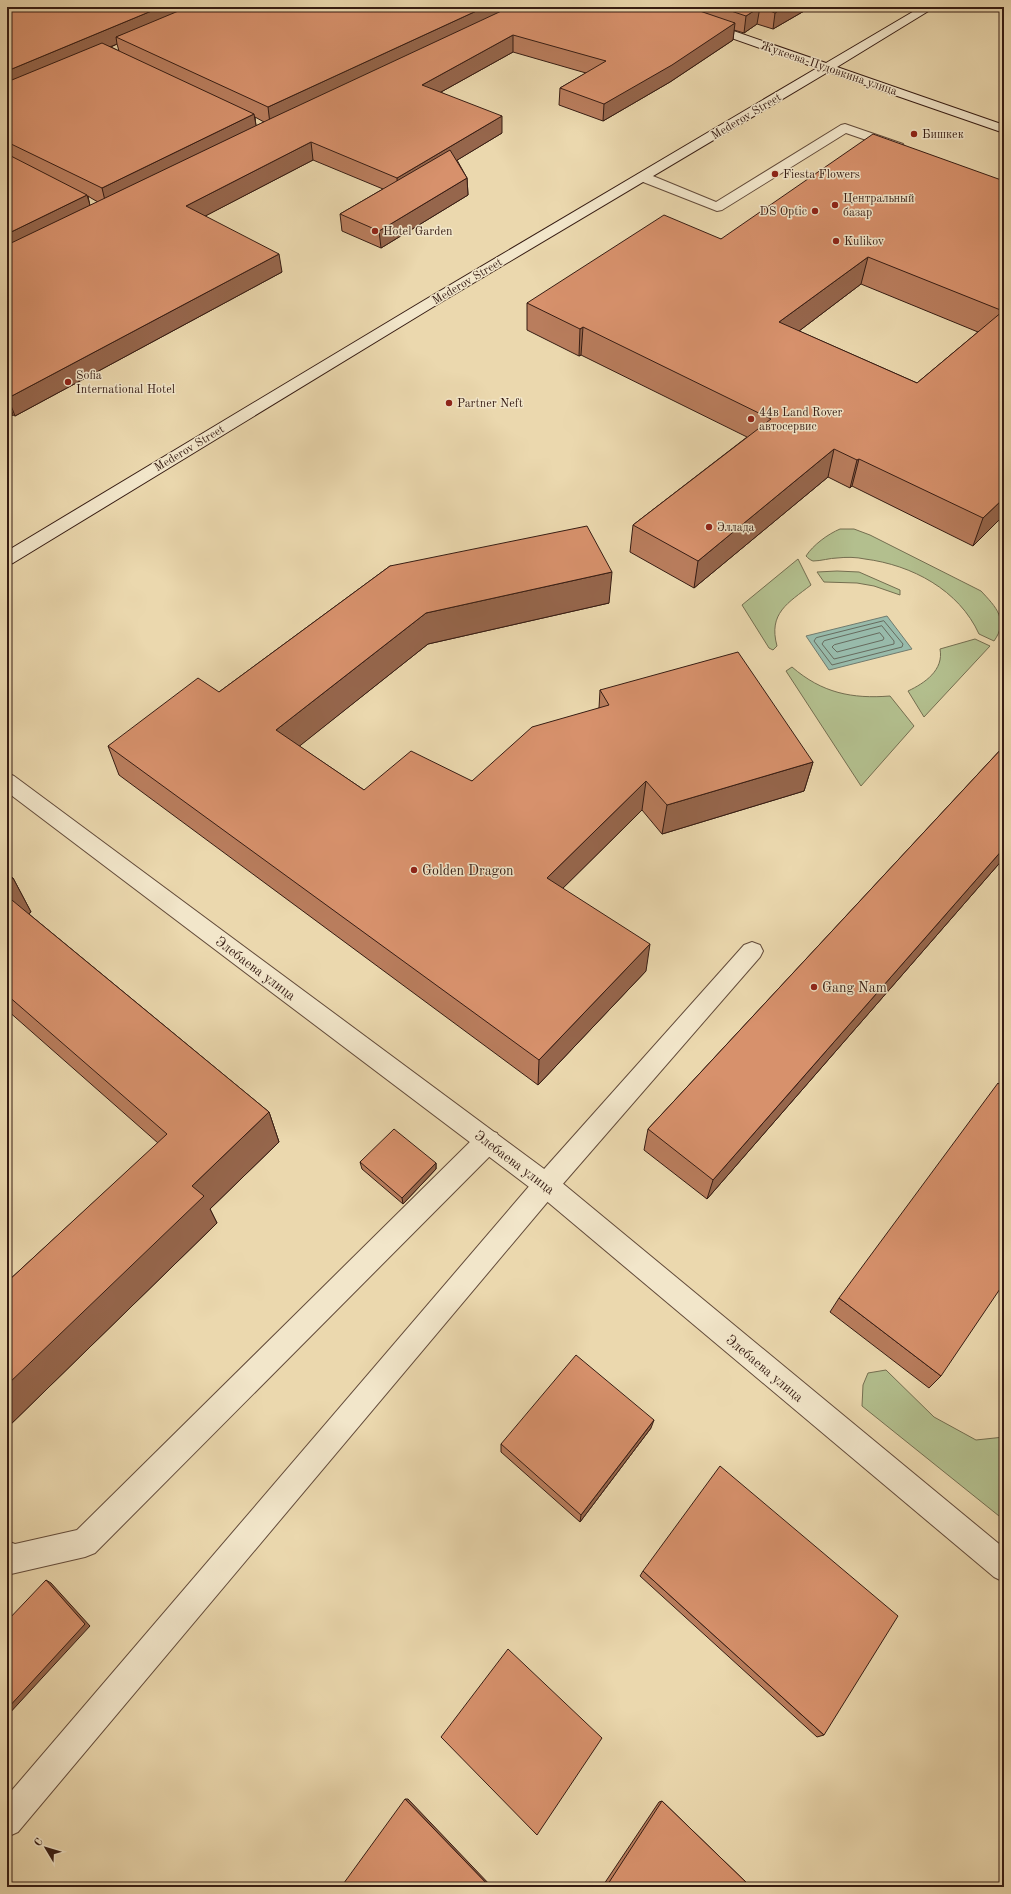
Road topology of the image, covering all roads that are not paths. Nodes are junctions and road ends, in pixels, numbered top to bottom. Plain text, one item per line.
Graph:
1 (653, 7) edge
2 (929, 7) edge
3 (829, 67) junction
4 (1004, 129) edge
5 (910, 151) edge
6 (643, 177) junction
7 (7, 558) edge
8 (7, 781) edge
9 (752, 951) dead end
10 (488, 1141) junction
11 (546, 1185) junction
12 (7, 1555) edge
13 (1004, 1567) edge
14 (7, 1821) edge

1 - 3 main road, Жукеева-Пудовкина улица
2 - 3 main road, Mederov Street
3 - 4 main road, Жукеева-Пудовкина улица
3 - 6 main road, Mederov Street
5 - 6 main road
6 - 7 main road, Mederov Street
8 - 10 main road, Элебаева улица
9 - 11 main road
10 - 11 main road, Элебаева улица
10 - 12 main road
11 - 13 main road, Элебаева улица
11 - 14 main road

